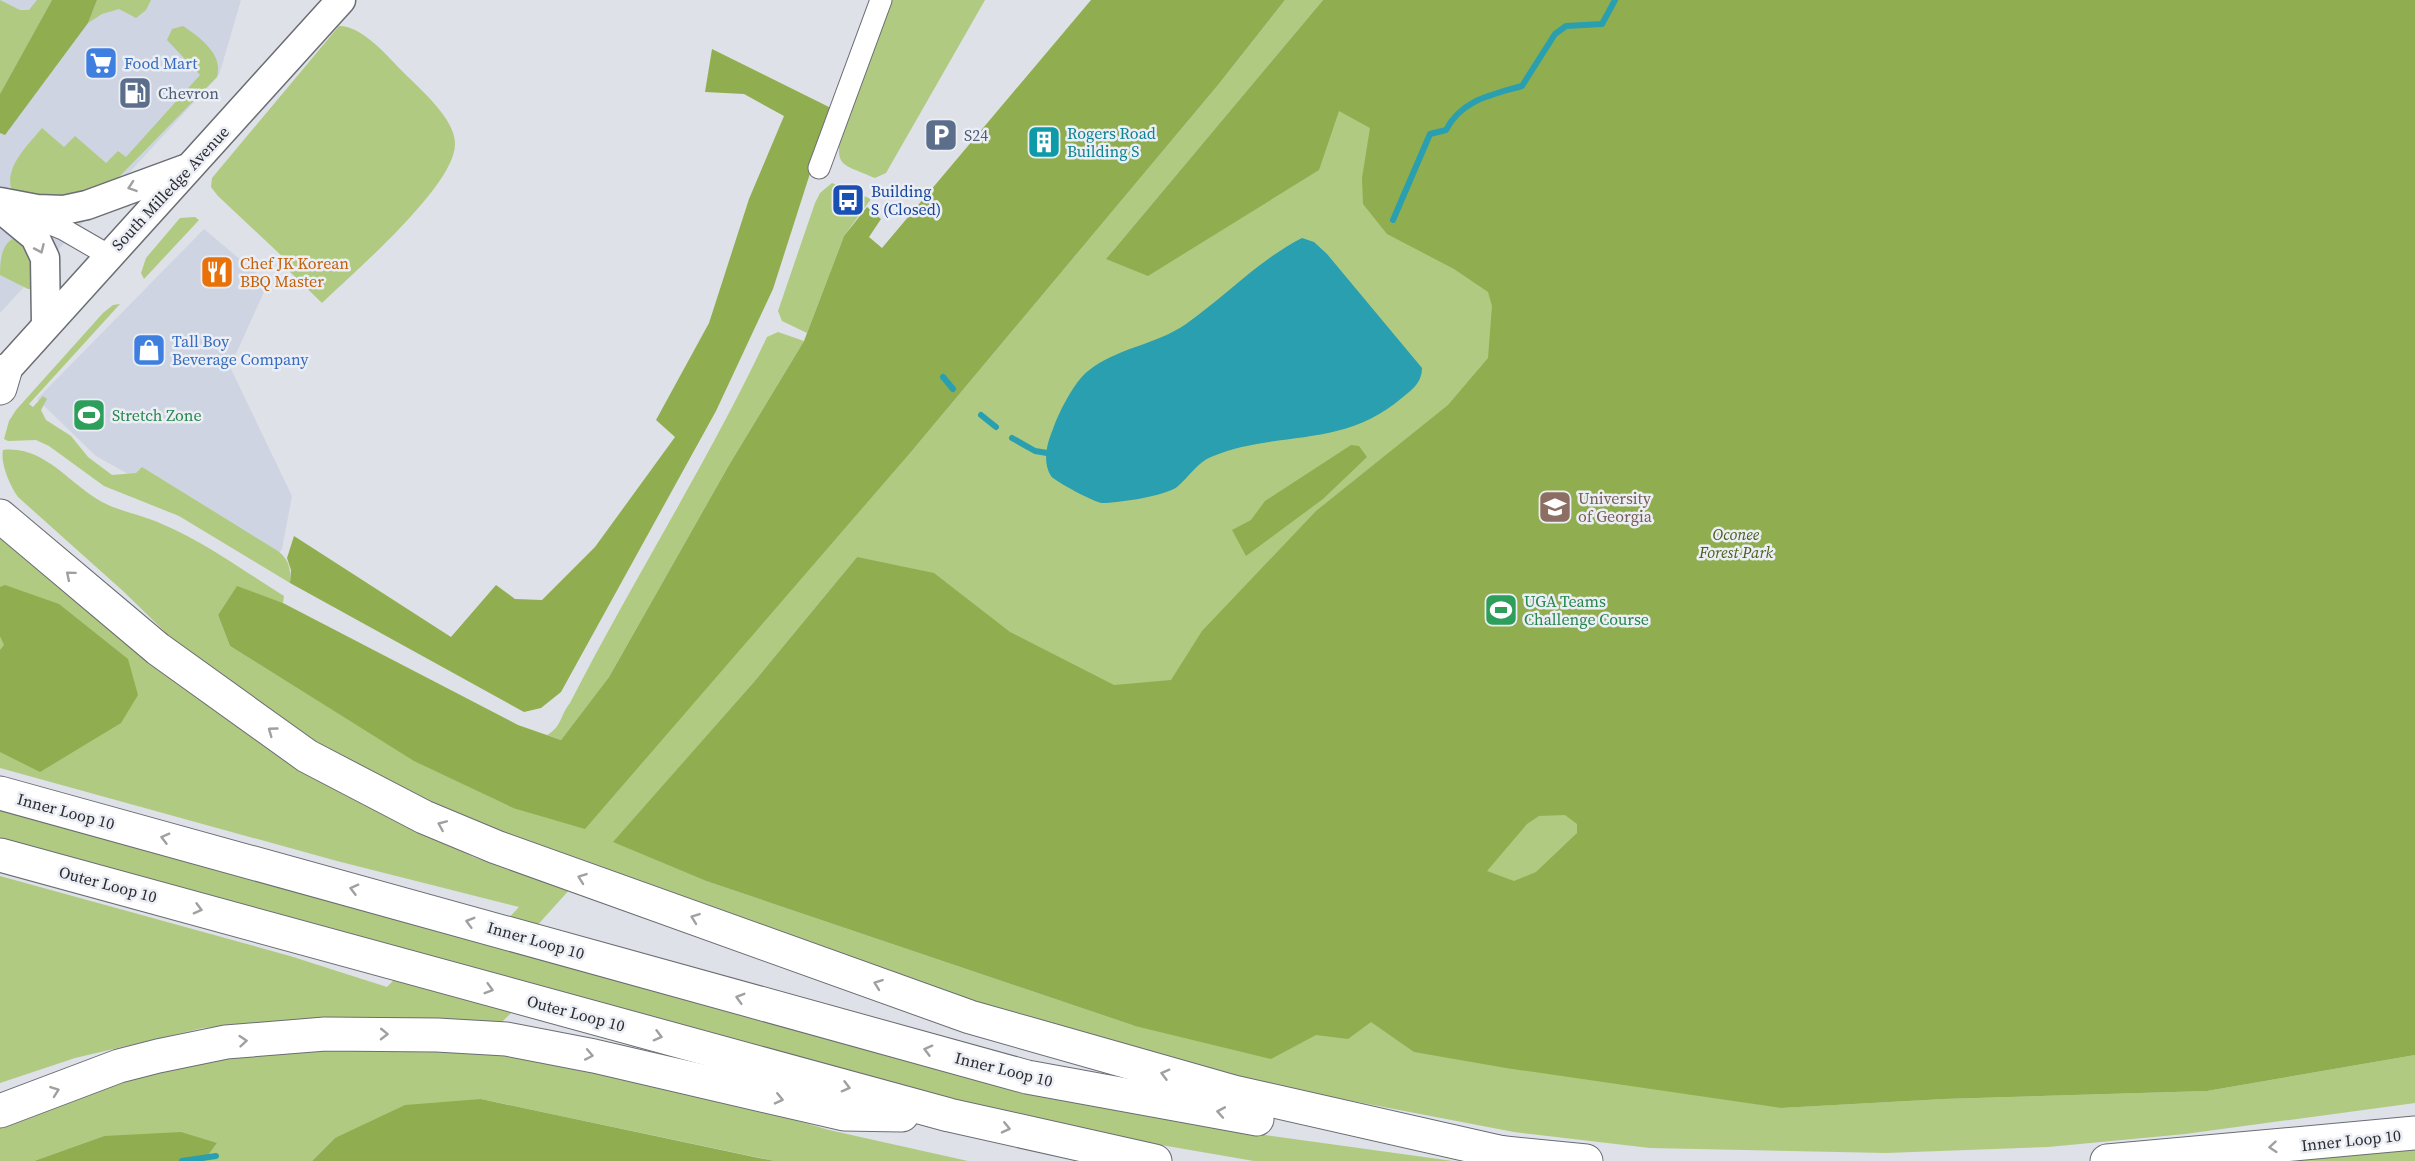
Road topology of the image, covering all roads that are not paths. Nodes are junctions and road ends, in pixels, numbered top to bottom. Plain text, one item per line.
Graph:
1 (341, 0) edge
2 (881, 0) edge
3 (819, 168) dead end
4 (187, 169) junction
5 (0, 204) edge
6 (108, 255) junction
7 (46, 325) junction
8 (2, 379) edge
9 (0, 490) edge
10 (0, 516) edge
11 (39, 548) junction
12 (0, 793) edge
13 (0, 855) edge
14 (0, 1111) edge
15 (949, 1116) junction
16 (2415, 1132) edge
17 (1508, 1154) junction
18 (1155, 1161) edge
19 (1586, 1161) edge
20 (2107, 1161) edge

1 - 4 main road, South Milledge Avenue
2 - 3 street
4 -> 5 main road
4 - 6 main road, South Milledge Avenue
5 - 6 street
5 -> 7 main road
6 - 7 main road, South Milledge Avenue
7 - 8 main road, South Milledge Avenue
9 - 11 highway
10 - 11 highway
17 -> 11 highway
17 -> 12 highway, Inner Loop 10
13 -> 15 highway, Outer Loop 10
14 -> 15 highway
15 -> 18 highway, Outer Loop 10
16 -> 20 highway, Inner Loop 10
17 - 19 highway, Inner Loop 10

